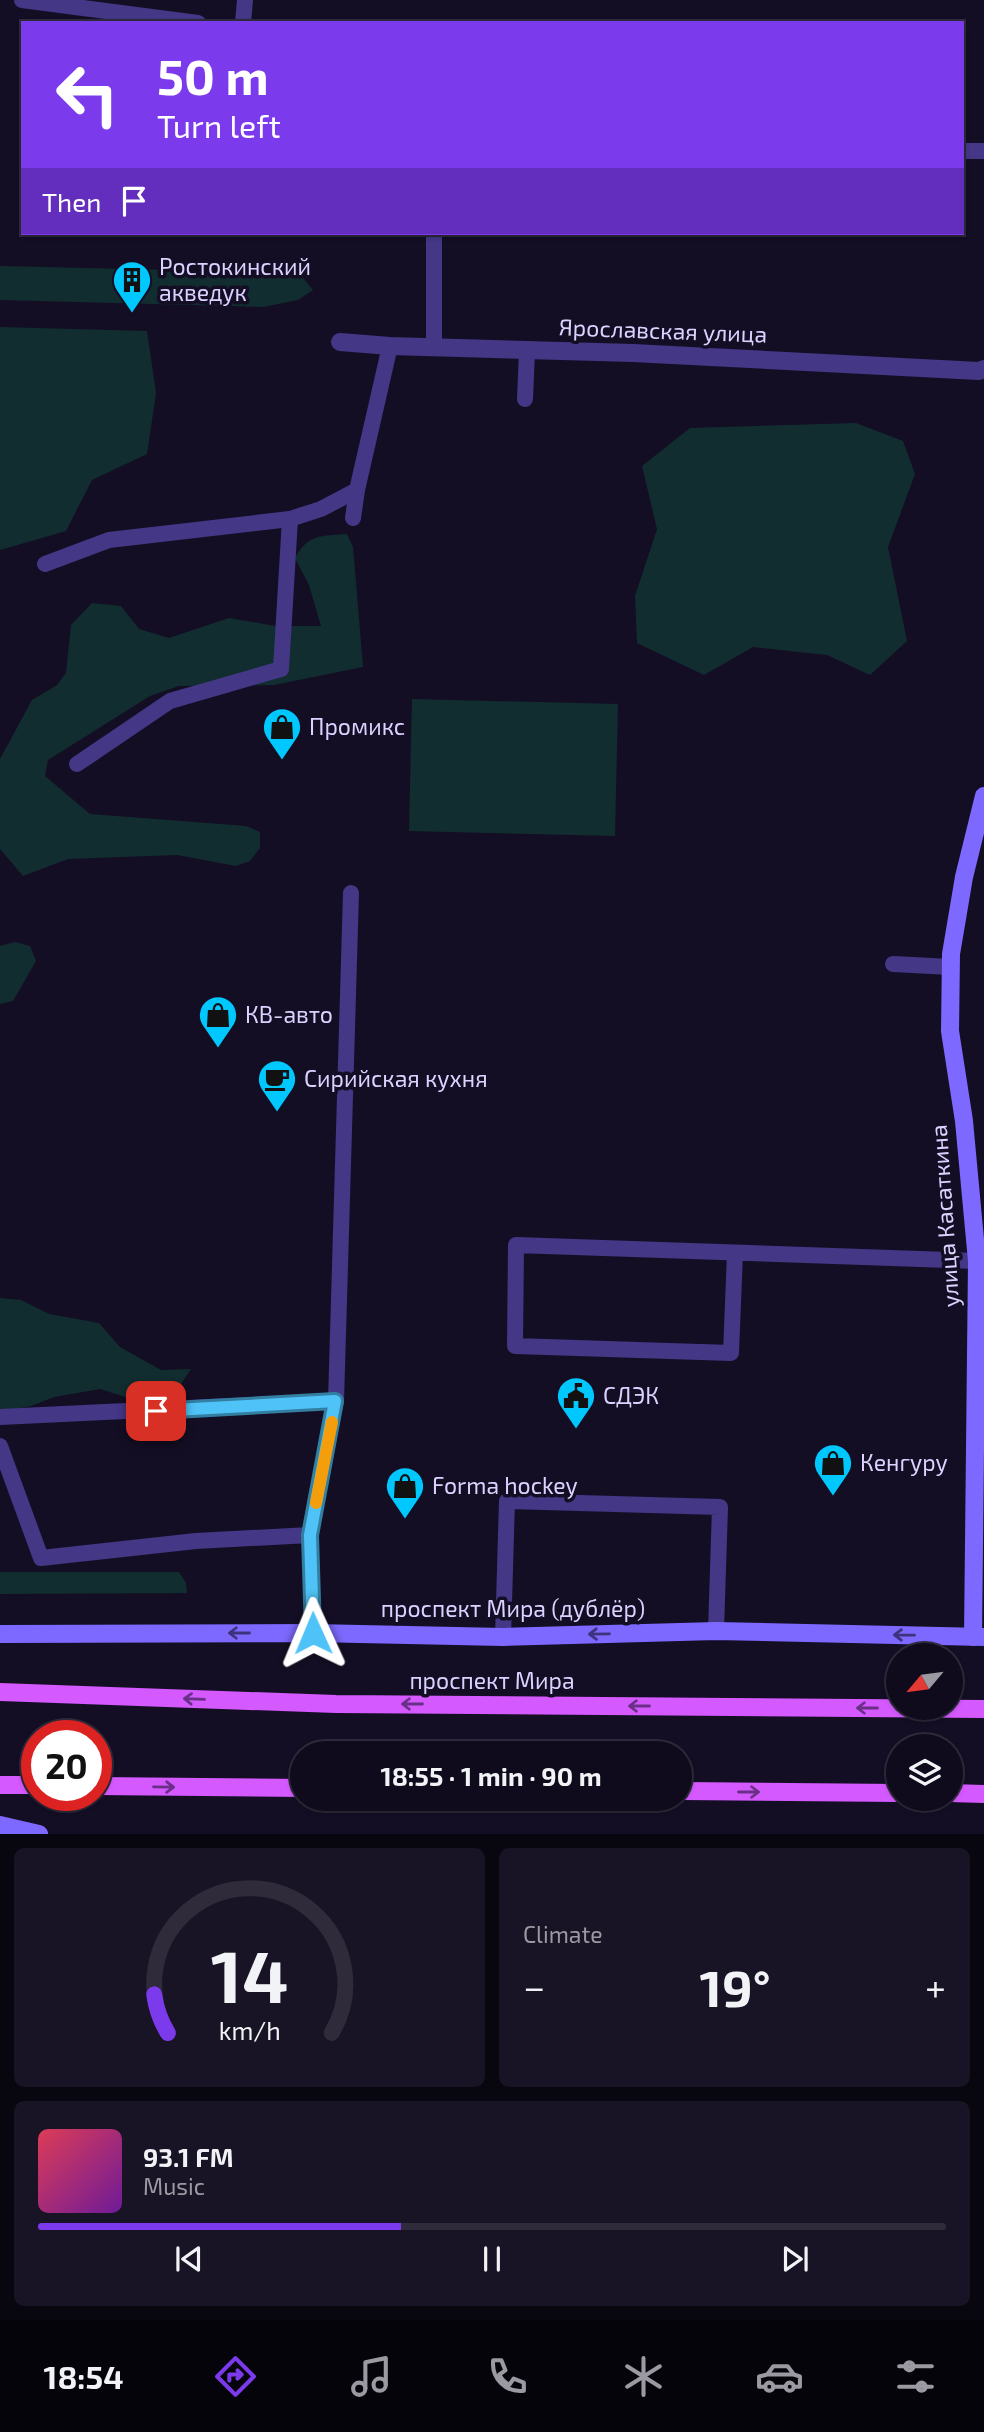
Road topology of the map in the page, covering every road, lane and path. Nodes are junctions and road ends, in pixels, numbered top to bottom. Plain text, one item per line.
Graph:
1 (22, 0) edge
2 (245, 0) edge
3 (183, 21) edge
4 (243, 21) edge
5 (964, 150) edge
6 (984, 151) edge
7 (434, 235) edge
8 (340, 342) dead end
9 (390, 346) junction
10 (434, 348) junction
11 (527, 351) junction
12 (984, 369) edge
13 (526, 399) dead end
14 (357, 490) junction
15 (353, 518) dead end
16 (290, 519) junction
17 (45, 564) dead end
18 (77, 764) dead end
19 (984, 796) edge
20 (351, 893) dead end
21 (893, 964) dead end
22 (951, 967) junction
23 (735, 1254) junction
24 (977, 1261) junction
25 (335, 1401) junction
26 (0, 1417) edge
27 (0, 1446) edge
28 (310, 1535) junction
29 (716, 1631) junction
30 (313, 1633) junction
31 (0, 1634) edge
32 (503, 1636) junction
33 (978, 1637) edge
34 (0, 1692) edge
35 (984, 1709) edge
36 (0, 1785) edge
37 (21, 1785) edge
38 (112, 1786) edge
39 (290, 1788) edge
40 (692, 1791) edge
41 (886, 1793) edge
42 (963, 1793) edge
43 (984, 1794) edge
44 (0, 1825) edge
45 (39, 1833) edge

1 - 3 lane
2 - 4 lane
5 - 6 lane
7 - 10 lane
8 - 9 street, Ярославская улица
9 - 10 street, Ярославская улица
9 - 14 lane
10 - 11 street, Ярославская улица
11 - 12 street, Ярославская улица
11 - 13 lane
14 - 15 lane
14 - 16 lane
16 - 17 lane
16 - 18 lane
19 - 22 main road, улица Касаткина
20 - 25 lane
21 - 22 lane
22 - 24 main road, улица Касаткина
23 - 23 lane
23 - 24 lane
24 - 33 main road, улица Касаткина
25 - 26 lane
25 - 28 lane
27 - 28 lane
28 - 30 lane
29 -> 32 main road, проспект Мира (дублёр)
29 - 32 lane
33 -> 29 main road, проспект Мира (дублёр)
30 -> 31 main road, проспект Мира (дублёр)
30 - 32 main road, проспект Мира (дублёр)
35 -> 34 main road, проспект Мира
36 - 37 main road
38 -> 39 main road
40 -> 41 main road
42 - 43 main road
44 - 45 main road

